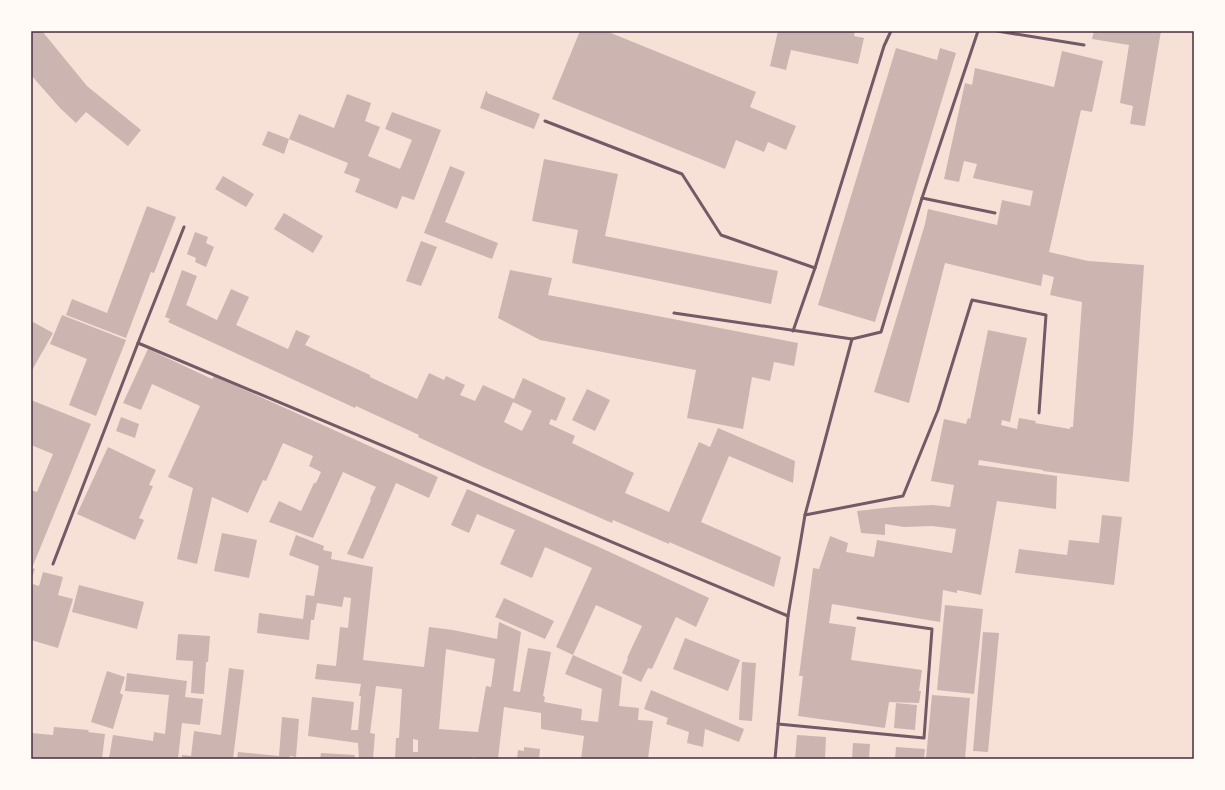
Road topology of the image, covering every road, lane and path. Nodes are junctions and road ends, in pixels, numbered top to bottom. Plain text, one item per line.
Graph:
1 (891, 31) edge
2 (978, 31) edge
3 (997, 31) edge
4 (1084, 45) dead end
5 (545, 121) dead end
6 (922, 198) junction
7 (994, 213) dead end
8 (184, 227) dead end
9 (815, 268) junction
10 (674, 313) dead end
11 (793, 331) junction
12 (852, 339) junction
13 (138, 342) junction
14 (1039, 413) dead end
15 (805, 515) junction
16 (53, 564) dead end
17 (788, 616) junction
18 (858, 618) dead end
19 (778, 724) junction
20 (775, 759) edge

1 - 9 lane
2 - 6 lane
3 - 4 lane
5 - 9 lane
6 - 7 lane
6 - 12 lane
8 - 13 lane
9 - 11 lane
10 - 11 lane
11 - 12 lane
12 - 15 lane
13 - 16 lane
13 - 17 lane
14 - 15 lane
15 - 17 lane
17 - 19 lane
18 - 19 lane
19 - 20 lane

